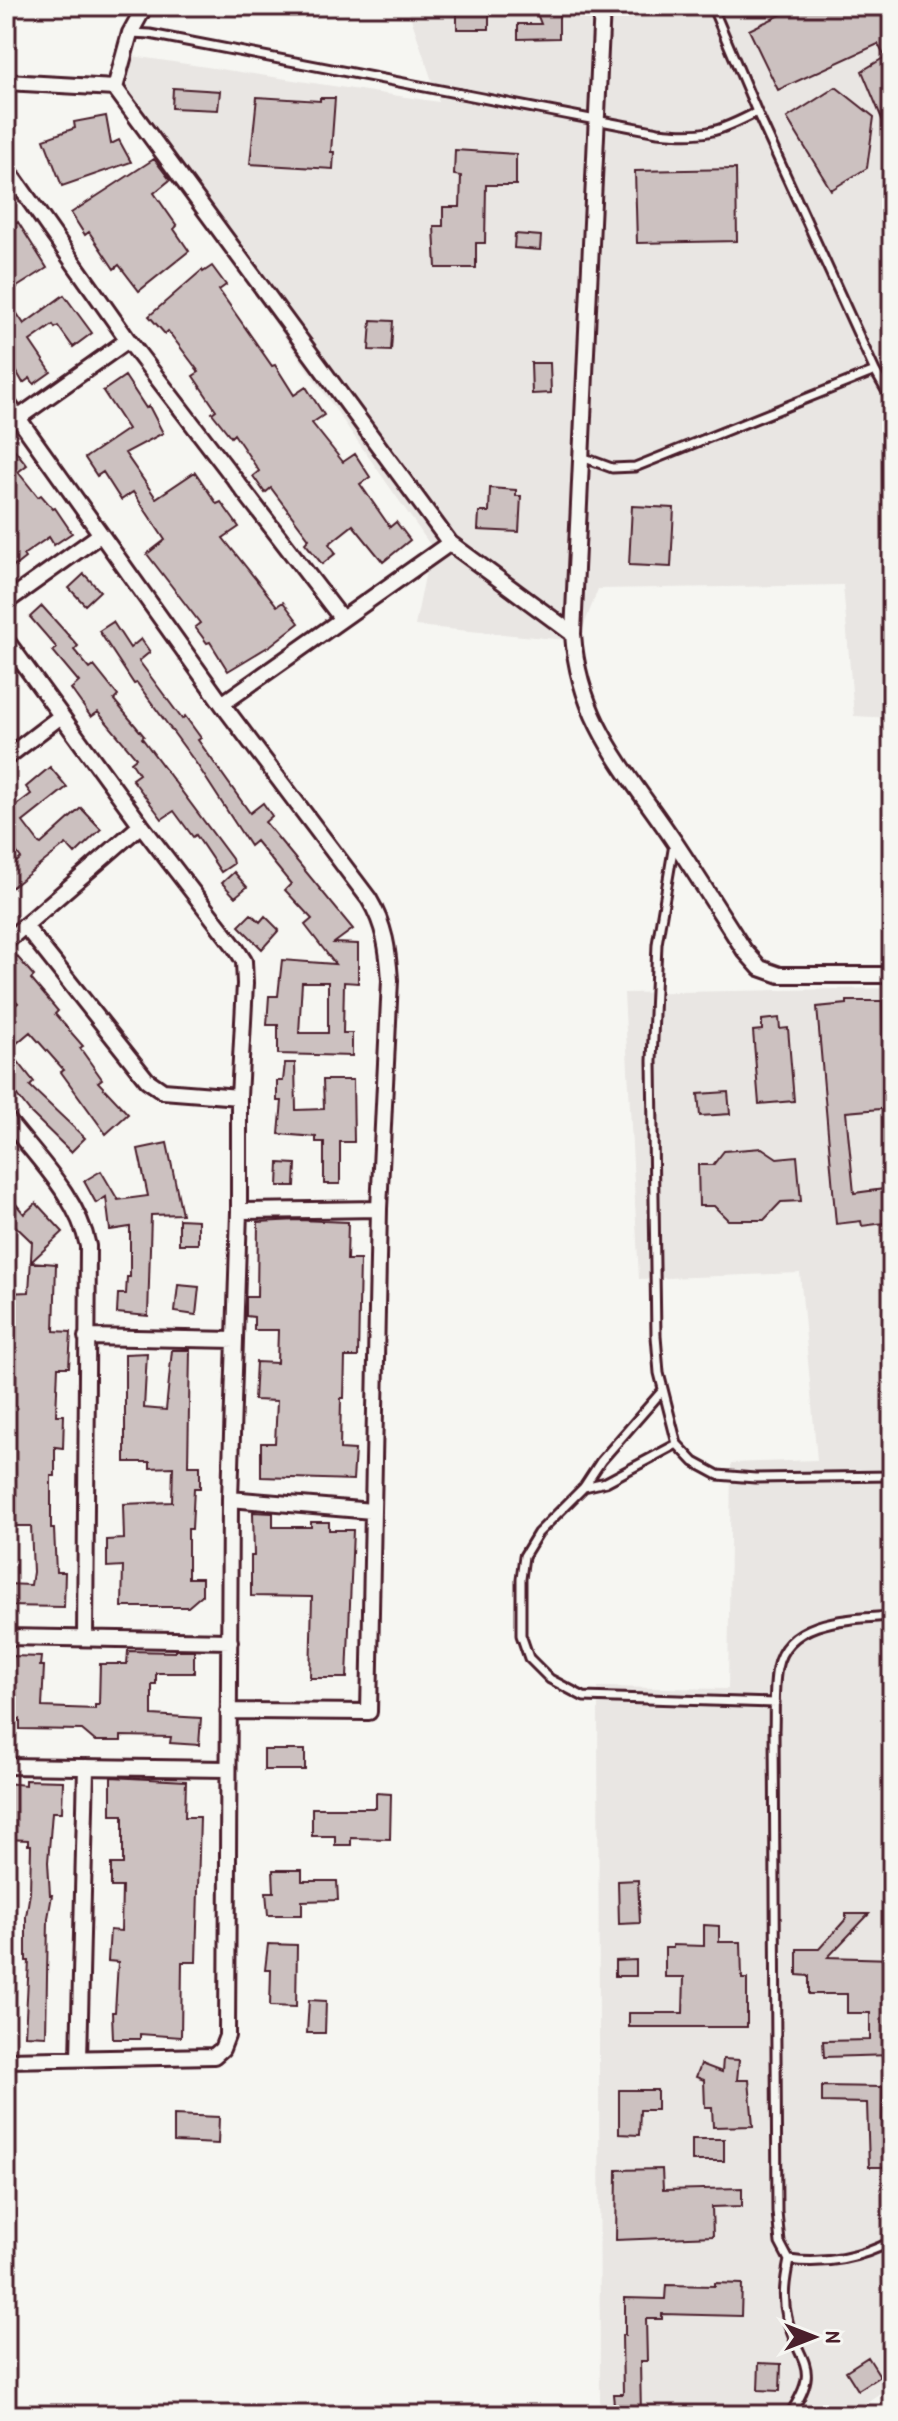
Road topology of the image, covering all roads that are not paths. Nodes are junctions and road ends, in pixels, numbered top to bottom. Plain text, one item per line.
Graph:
1 (145, 6) edge
2 (602, 6) edge
3 (712, 6) edge
4 (130, 33) junction
5 (6, 82) edge
6 (115, 88) junction
7 (757, 112) junction
8 (597, 120) junction
9 (6, 167) edge
10 (128, 340) junction
11 (875, 371) junction
12 (6, 401) edge
13 (892, 401) edge
14 (18, 418) junction
15 (582, 457) junction
16 (101, 534) junction
17 (450, 543) junction
18 (6, 602) edge
19 (342, 619) junction
20 (573, 634) junction
21 (6, 640) edge
22 (222, 704) junction
23 (61, 716) junction
24 (6, 758) edge
25 (141, 825) junction
26 (674, 842) junction
27 (25, 926) junction
28 (6, 942) edge
29 (892, 975) edge
30 (239, 1097) junction
31 (6, 1118) edge
32 (379, 1209) junction
33 (239, 1211) junction
34 (86, 1337) junction
35 (235, 1340) junction
36 (663, 1390) junction
37 (677, 1444) junction
38 (892, 1476) edge
39 (584, 1487) junction
40 (230, 1499) junction
41 (372, 1511) junction
42 (892, 1616) edge
43 (6, 1637) edge
44 (85, 1638) junction
45 (230, 1641) junction
46 (775, 1703) junction
47 (228, 1711) junction
48 (6, 1766) edge
49 (86, 1767) junction
50 (227, 1769) junction
51 (79, 2059) junction
52 (6, 2060) edge
53 (892, 2241) edge
54 (789, 2260) junction
55 (789, 2415) edge

1 - 4 street
2 - 8 street
3 - 7 lane
4 - 6 street
4 - 8 lane
5 - 6 street
6 - 17 street
7 - 8 lane
7 - 11 lane
8 - 15 street
9 - 10 street
10 - 14 street
10 - 19 street
11 - 13 lane
11 - 15 lane
12 - 14 street
14 - 16 street
15 - 20 street
16 - 18 street
16 - 22 street
17 - 19 street
17 - 20 street
19 - 22 street
20 - 26 street
21 - 23 street
22 - 32 street
23 - 24 street
23 - 25 street
25 - 27 street
25 - 30 street
26 - 29 street
26 - 36 lane
27 - 28 street
27 - 30 street
30 - 33 street
31 - 34 street
32 - 33 street
32 - 41 street
33 - 35 street
34 - 35 street
34 - 44 street
35 - 40 street
36 - 37 lane
36 - 39 lane
37 - 38 lane
37 - 39 lane
39 - 46 lane
40 - 41 street
40 - 45 street
41 - 47 street
42 - 46 lane
43 - 44 street
44 - 45 street
45 - 47 street
46 - 54 lane
47 - 50 street
48 - 49 street
49 - 50 street
49 - 51 street
50 - 51 street
51 - 52 street
53 - 54 lane
54 - 55 lane

